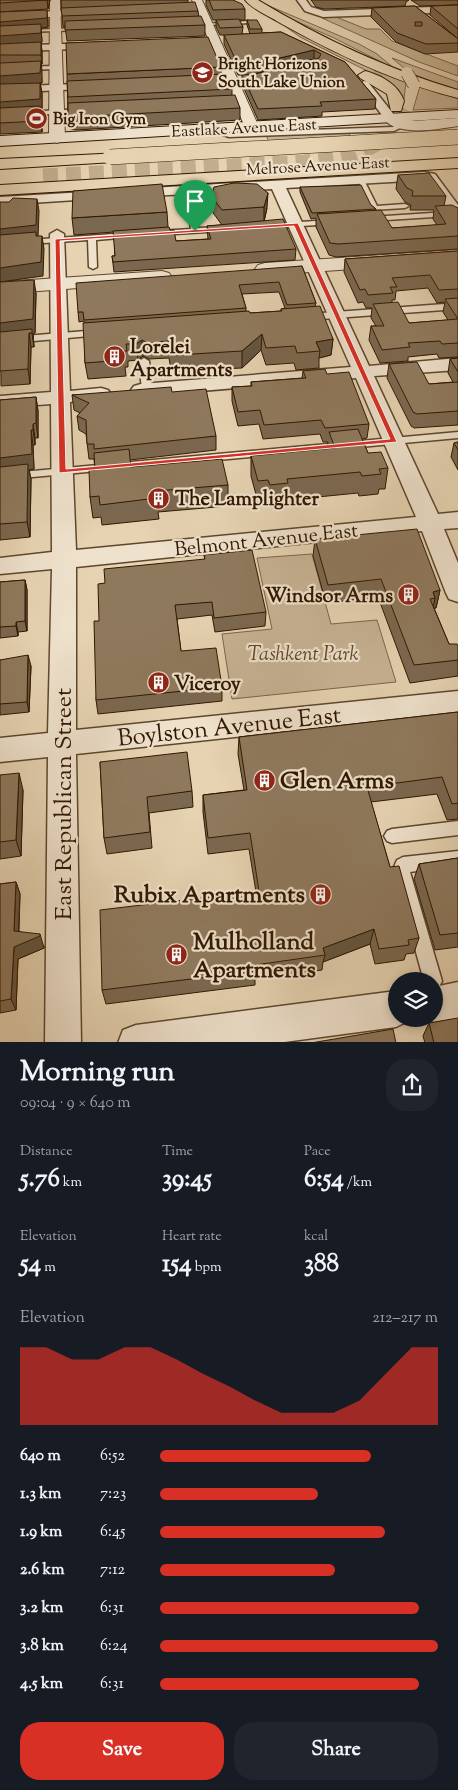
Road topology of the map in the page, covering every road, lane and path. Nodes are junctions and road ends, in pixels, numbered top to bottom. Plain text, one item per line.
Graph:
1 (56, 0) edge
2 (242, 0) edge
3 (250, 0) edge
4 (301, 0) edge
5 (406, 0) edge
6 (196, 6) edge
7 (290, 9) dead end
8 (458, 9) edge
9 (417, 10) junction
10 (100, 12) edge
11 (56, 14) junction
12 (0, 16) edge
13 (241, 22) junction
14 (248, 22) edge
15 (431, 23) edge
16 (204, 24) junction
17 (329, 27) dead end
18 (92, 28) edge
19 (245, 29) edge
20 (56, 30) junction
21 (0, 32) edge
22 (107, 45) edge
23 (56, 47) junction
24 (0, 49) edge
25 (378, 52) dead end
26 (56, 67) junction
27 (0, 69) edge
28 (384, 71) junction
29 (364, 84) edge
30 (115, 85) edge
31 (56, 88) junction
32 (458, 88) edge
33 (0, 90) edge
34 (458, 94) edge
35 (86, 110) edge
36 (56, 112) junction
37 (0, 114) edge
38 (458, 114) edge
39 (399, 115) junction
40 (458, 122) edge
41 (250, 125) junction
42 (206, 128) junction
43 (56, 138) junction
44 (458, 138) edge
45 (0, 141) edge
46 (0, 156) edge
47 (110, 157) junction
48 (198, 161) dead end
49 (458, 163) edge
50 (0, 164) edge
51 (0, 173) edge
52 (49, 173) junction
53 (0, 179) edge
54 (361, 180) junction
55 (277, 184) junction
56 (0, 190) edge
57 (0, 201) edge
58 (405, 206) edge
59 (191, 214) dead end
60 (457, 214) edge
61 (364, 219) edge
62 (336, 221) edge
63 (296, 224) junction
64 (258, 226) edge
65 (231, 228) edge
66 (195, 231) junction
67 (139, 234) edge
68 (148, 234) edge
69 (57, 237) junction
70 (92, 238) junction
71 (0, 244) edge
72 (458, 256) edge
73 (314, 266) junction
74 (93, 267) dead end
75 (246, 271) edge
76 (178, 276) edge
77 (58, 284) junction
78 (0, 288) edge
79 (458, 306) edge
80 (336, 314) junction
81 (296, 318) edge
82 (112, 332) edge
83 (58, 336) junction
84 (0, 341) edge
85 (144, 361) edge
86 (458, 364) edge
87 (362, 372) junction
88 (147, 390) junction
89 (59, 397) junction
90 (0, 402) edge
91 (458, 435) edge
92 (394, 441) junction
93 (62, 472) junction
94 (0, 477) edge
95 (458, 520) edge
96 (431, 523) junction
97 (64, 559) junction
98 (0, 566) edge
99 (458, 593) edge
100 (458, 702) edge
101 (62, 744) junction
102 (0, 750) edge
103 (458, 828) edge
104 (392, 836) dead end
105 (458, 858) edge
106 (433, 972) edge
107 (388, 1010) edge
108 (63, 1042) edge
109 (136, 1042) edge

1 - 11 street
2 - 39 highway
3 - 28 highway
4 - 9 street
5 - 9 street
6 - 16 street
7 - 17 highway
8 - 9 street
9 - 15 street
10 - 11 street
11 - 12 street
11 - 20 street
13 - 14 lane
13 - 16 lane
13 - 19 lane
16 - 41 street
18 - 20 lane
20 - 21 lane
20 - 23 street
22 - 23 street
23 - 24 street
23 - 26 street
25 - 39 highway
26 - 27 lane
26 - 31 street
28 - 32 highway
28 - 34 highway
29 - 39 street
30 - 31 street
31 - 33 street
31 - 36 street
35 - 36 lane
36 - 37 lane
36 - 43 street
38 - 39 street, Eastlake Avenue East
39 - 40 street
39 - 41 street, Eastlake Avenue East
39 - 42 lane
41 - 42 street, Eastlake Avenue East
42 - 43 street, Eastlake Avenue East
43 - 45 street, Eastlake Avenue East
44 - 47 highway, bridge
44 - 50 highway
46 - 47 highway
47 - 50 highway
48 - 52 highway
49 - 56 highway
51 - 52 highway
52 - 53 highway
54 - 55 street, Melrose Avenue East
54 - 58 lane
54 - 60 street, Melrose Avenue East
55 - 57 street, Melrose Avenue East
55 - 63 street
59 - 66 lane
60 - 61 lane
62 - 63 lane
63 - 64 lane
63 - 73 street
65 - 66 lane
66 - 68 lane
67 - 70 lane
69 - 70 lane
69 - 71 lane
69 - 77 street, East Republican Street
70 - 74 lane
72 - 73 street
73 - 75 street
73 - 80 street
76 - 77 street
77 - 78 street
77 - 83 street, East Republican Street
79 - 80 lane
80 - 81 lane
80 - 87 street
82 - 83 lane
83 - 84 lane
83 - 89 street, East Republican Street
85 - 88 lane
86 - 87 street
87 - 88 street
87 - 92 street
88 - 89 street
89 - 90 street
89 - 93 street, East Republican Street
91 - 92 lane
92 - 93 lane
92 - 96 street
93 - 94 lane
93 - 97 street, East Republican Street
95 - 96 street, Belmont Avenue East
96 - 97 street, Belmont Avenue East
96 - 99 street
97 - 98 street, Belmont Avenue East
97 - 101 street, East Republican Street
100 - 101 street, Boylston Avenue East
101 - 102 street, Boylston Avenue East
101 - 108 street, East Republican Street
103 - 104 lane
105 - 106 lane
107 - 109 street

